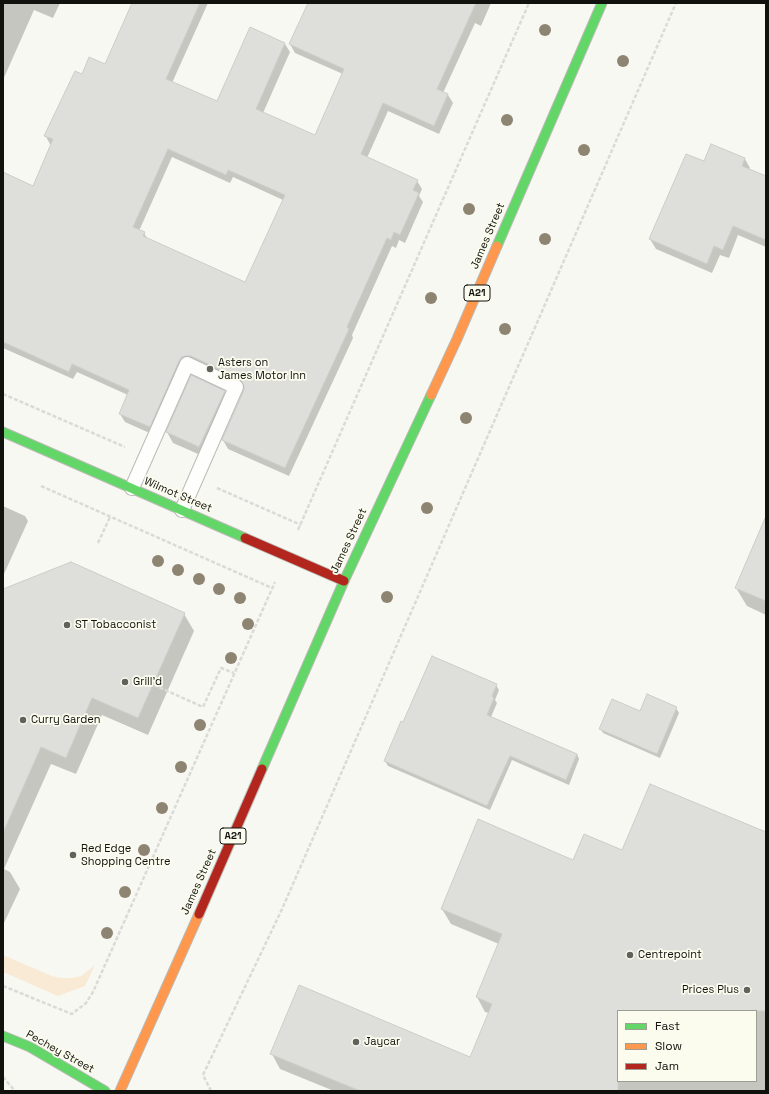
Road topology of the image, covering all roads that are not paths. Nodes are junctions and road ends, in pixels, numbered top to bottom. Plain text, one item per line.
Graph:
1 (602, 3) edge
2 (3, 432) edge
3 (132, 488) junction
4 (182, 510) junction
5 (344, 581) junction
6 (3, 1036) edge
7 (105, 1091) edge
8 (120, 1091) edge

1 - 5 main road, James Street / A21
2 - 3 main road, Wilmot Street
3 - 4 main road, Wilmot Street
3 - 4 lane
4 - 5 main road, Wilmot Street
5 - 8 main road, James Street / A21
6 - 7 main road, Pechey Street

